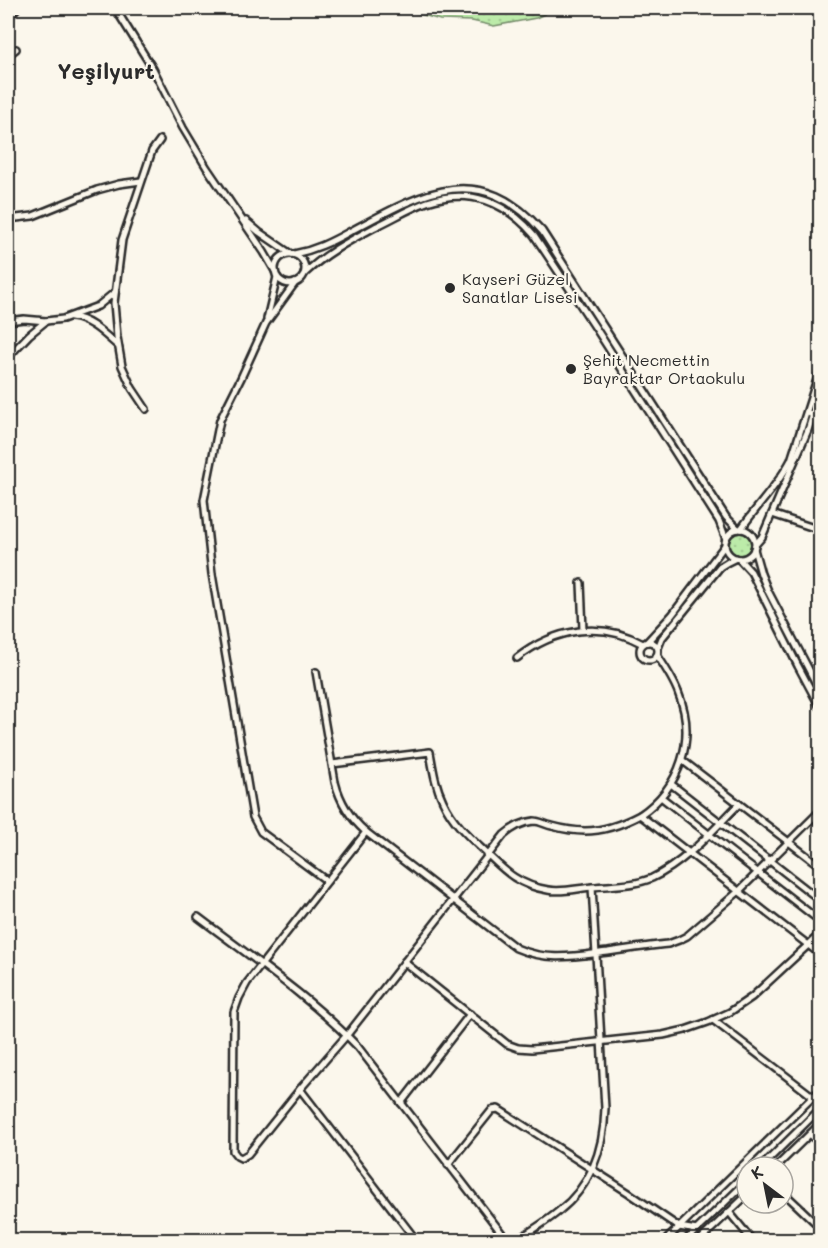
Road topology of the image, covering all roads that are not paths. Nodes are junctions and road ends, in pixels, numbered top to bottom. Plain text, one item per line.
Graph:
1 (17, 8) edge
2 (115, 8) edge
3 (8, 18) edge
4 (16, 49) dead end
5 (8, 55) edge
6 (160, 140) dead end
7 (141, 181) junction
8 (233, 206) junction
9 (8, 219) edge
10 (293, 254) junction
11 (276, 274) junction
12 (304, 274) junction
13 (295, 283) junction
14 (115, 292) junction
15 (69, 317) junction
16 (8, 321) edge
17 (46, 321) junction
18 (266, 323) junction
19 (119, 347) junction
20 (8, 357) edge
21 (820, 370) edge
22 (820, 392) edge
23 (146, 409) dead end
24 (809, 414) junction
25 (820, 418) edge
26 (772, 514) junction
27 (740, 529) junction
28 (820, 530) edge
29 (726, 542) junction
30 (754, 547) junction
31 (738, 559) junction
32 (581, 584) dead end
33 (583, 630) junction
34 (645, 643) junction
35 (657, 648) junction
36 (657, 655) junction
37 (517, 658) dead end
38 (316, 672) dead end
39 (820, 692) edge
40 (820, 707) edge
41 (682, 760) junction
42 (332, 764) junction
43 (670, 784) junction
44 (662, 797) junction
45 (739, 804) junction
46 (820, 811) edge
47 (640, 815) junction
48 (720, 822) junction
49 (366, 832) junction
50 (708, 834) junction
51 (790, 843) junction
52 (688, 853) junction
53 (489, 855) junction
54 (770, 861) junction
55 (820, 866) edge
56 (759, 873) junction
57 (327, 882) junction
58 (592, 887) junction
59 (738, 892) junction
60 (454, 899) junction
61 (820, 900) edge
62 (198, 917) dead end
63 (820, 921) edge
64 (820, 934) edge
65 (809, 946) junction
66 (596, 954) junction
67 (820, 954) edge
68 (404, 962) junction
69 (261, 965) junction
70 (470, 1014) junction
71 (713, 1020) junction
72 (346, 1035) junction
73 (601, 1041) junction
74 (300, 1089) junction
75 (820, 1090) edge
76 (814, 1097) junction
77 (820, 1102) edge
78 (401, 1103) junction
79 (820, 1109) edge
80 (820, 1124) edge
81 (810, 1134) junction
82 (820, 1144) edge
83 (773, 1155) edge
84 (788, 1155) edge
85 (448, 1165) junction
86 (593, 1170) junction
87 (735, 1193) edge
88 (795, 1203) edge
89 (735, 1206) edge
90 (729, 1212) junction
91 (679, 1227) junction
92 (820, 1227) edge
93 (697, 1230) junction
94 (416, 1240) edge
95 (507, 1240) edge
96 (517, 1240) edge
97 (666, 1240) edge
98 (685, 1240) edge
99 (700, 1240) edge
100 (752, 1240) edge

1 - 3 street
2 - 8 street
4 - 5 street
6 - 7 street
7 - 9 street
7 - 14 street
8 - 10 street
8 - 11 street
10 - 11 street
10 - 12 street
10 - 27 street
11 - 13 street
11 - 18 street
12 - 13 street
12 - 29 street
13 - 18 street
14 - 15 street
14 - 19 street
15 - 17 street
15 - 19 street
16 - 17 street
17 - 20 street
18 - 57 street
19 - 23 street
21 - 24 street
22 - 24 street
24 - 25 street
24 - 26 street
24 - 27 street
26 - 28 street
26 - 30 street
27 - 29 street
27 - 30 street
29 - 31 street
29 - 34 street
30 - 31 street
30 - 39 street
31 - 35 street
31 - 40 street
32 - 33 street
33 - 34 street
33 - 37 street
34 - 35 street
34 - 36 street
35 - 36 street
36 - 41 street
38 - 42 street
41 - 43 street
41 - 45 street
42 - 49 street
42 - 53 street
43 - 44 street
43 - 48 street
44 - 47 street
44 - 50 street
45 - 48 street
45 - 51 street
46 - 51 street
47 - 52 street
47 - 53 street
48 - 50 street
48 - 54 street
49 - 57 street
49 - 60 street
50 - 52 street
50 - 56 street
51 - 54 street
51 - 55 street
52 - 58 street
52 - 59 street
53 - 58 street
53 - 60 street
54 - 56 street
54 - 61 street
56 - 59 street
56 - 63 street
57 - 69 street
58 - 66 street
59 - 65 street
59 - 66 street
60 - 66 street
60 - 68 street
62 - 69 street
64 - 65 street
65 - 67 street
65 - 71 street
66 - 73 street
68 - 70 street
68 - 72 street
69 - 72 street
69 - 74 street
70 - 73 street
70 - 78 street
71 - 73 street
71 - 76 street
72 - 74 street
72 - 78 street
73 - 86 street
74 - 94 street
75 - 76 street
76 - 77 street
76 - 91 street
78 - 85 street
79 - 83 street
80 - 81 street
81 - 82 street
81 - 84 street
85 - 86 street
85 - 95 street
86 - 91 street
86 - 96 street
87 - 93 street
88 - 92 street
89 - 90 street
90 - 99 street
90 - 100 street
91 - 93 street
91 - 97 street
91 - 98 street
93 - 98 street

